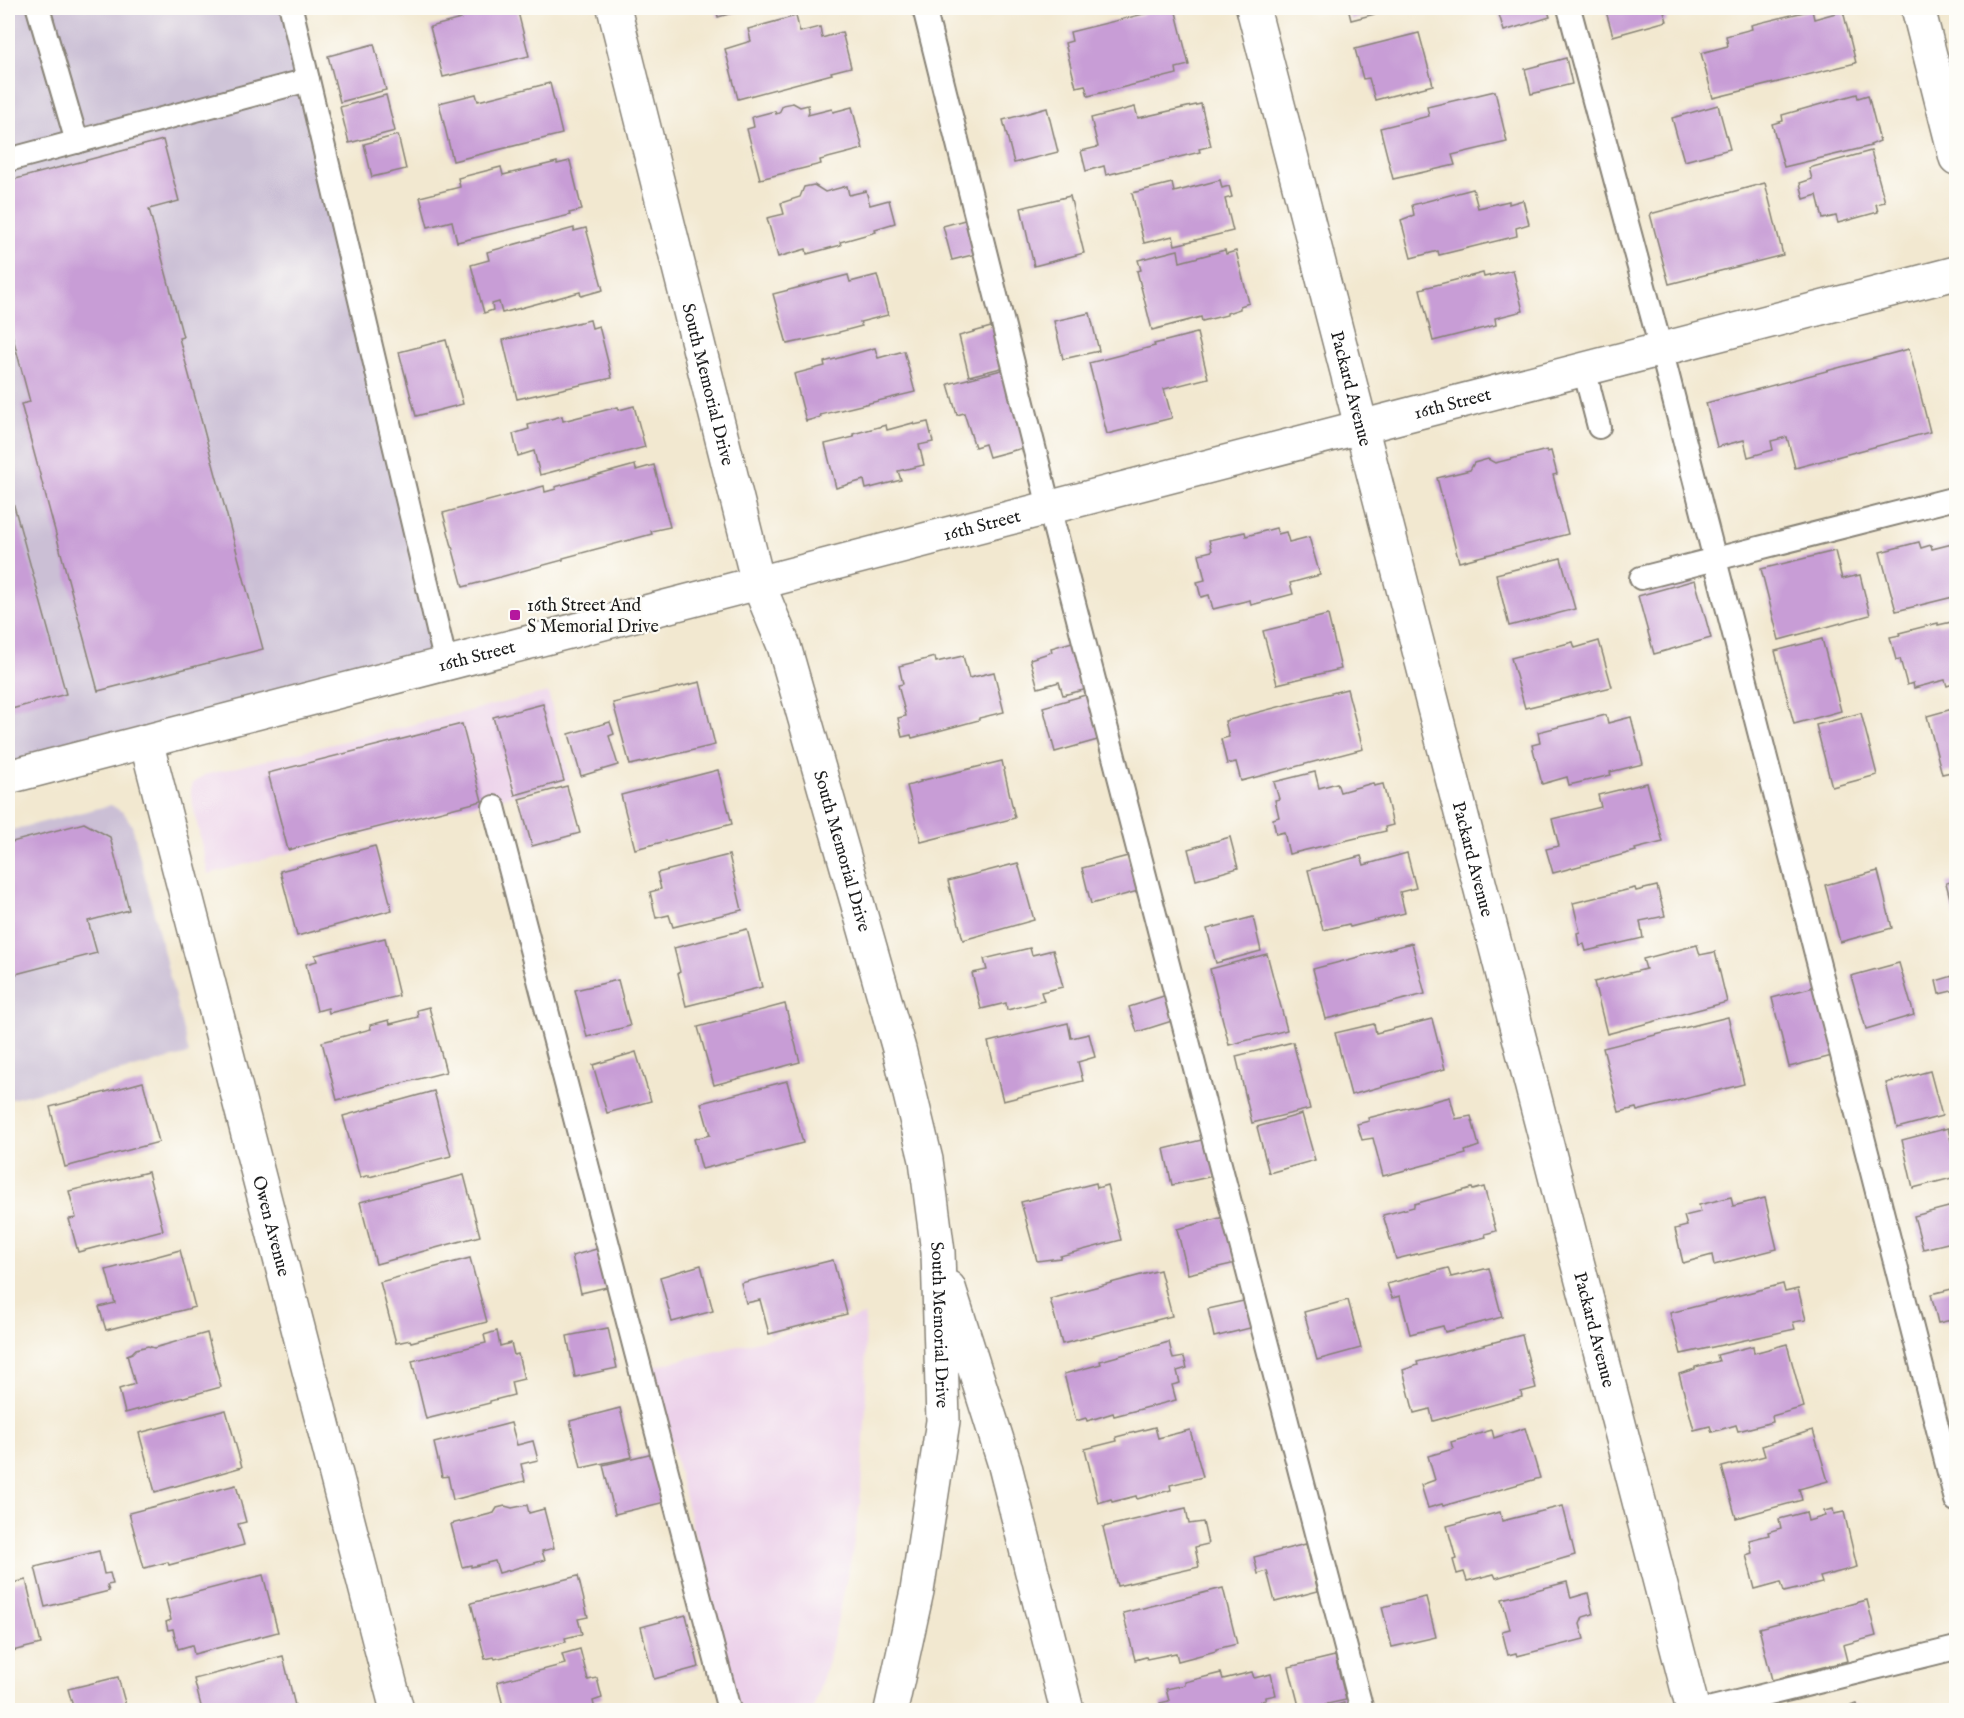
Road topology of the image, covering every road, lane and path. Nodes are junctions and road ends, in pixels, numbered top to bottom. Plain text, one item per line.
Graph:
1 (38, 8) edge
2 (291, 8) edge
3 (614, 8) edge
4 (924, 8) edge
5 (1254, 8) edge
6 (1569, 8) edge
7 (1918, 8) edge
8 (308, 80) junction
9 (78, 142) junction
10 (1956, 158) edge
11 (8, 160) edge
12 (1956, 273) edge
13 (1661, 349) junction
14 (1584, 369) junction
15 (1362, 426) junction
16 (1599, 427) dead end
17 (1956, 498) edge
18 (1049, 507) junction
19 (1715, 560) junction
20 (1641, 578) dead end
21 (758, 583) junction
22 (446, 664) junction
23 (146, 741) junction
24 (8, 777) edge
25 (494, 807) dead end
26 (938, 1252) junction
27 (1954, 1477) edge
28 (1956, 1500) edge
29 (1956, 1648) edge
30 (397, 1710) edge
31 (729, 1710) edge
32 (891, 1710) edge
33 (1067, 1710) edge
34 (1362, 1710) edge
35 (1693, 1710) edge
36 (1704, 1710) edge

1 - 9 lane
2 - 8 lane
3 - 21 street, South Memorial Drive
4 - 18 lane
5 - 15 street, Packard Avenue
6 - 13 lane
7 - 10 street
8 - 9 lane
8 - 22 lane
9 - 11 lane
12 - 13 street, 16th Street
13 - 14 street, 16th Street
13 - 19 lane
14 - 15 street, 16th Street
14 - 16 lane
15 - 18 street, 16th Street
15 - 35 street, Packard Avenue
17 - 19 lane
18 - 21 street, 16th Street
18 - 34 lane
19 - 20 lane
19 - 27 lane
21 - 22 street, 16th Street
21 - 26 street, South Memorial Drive
22 - 23 street, 16th Street
23 - 24 street, 16th Street
23 - 30 street, Owen Avenue
25 - 31 lane
26 - 32 street, South Memorial Drive
26 - 33 street
27 - 28 lane
29 - 36 lane

